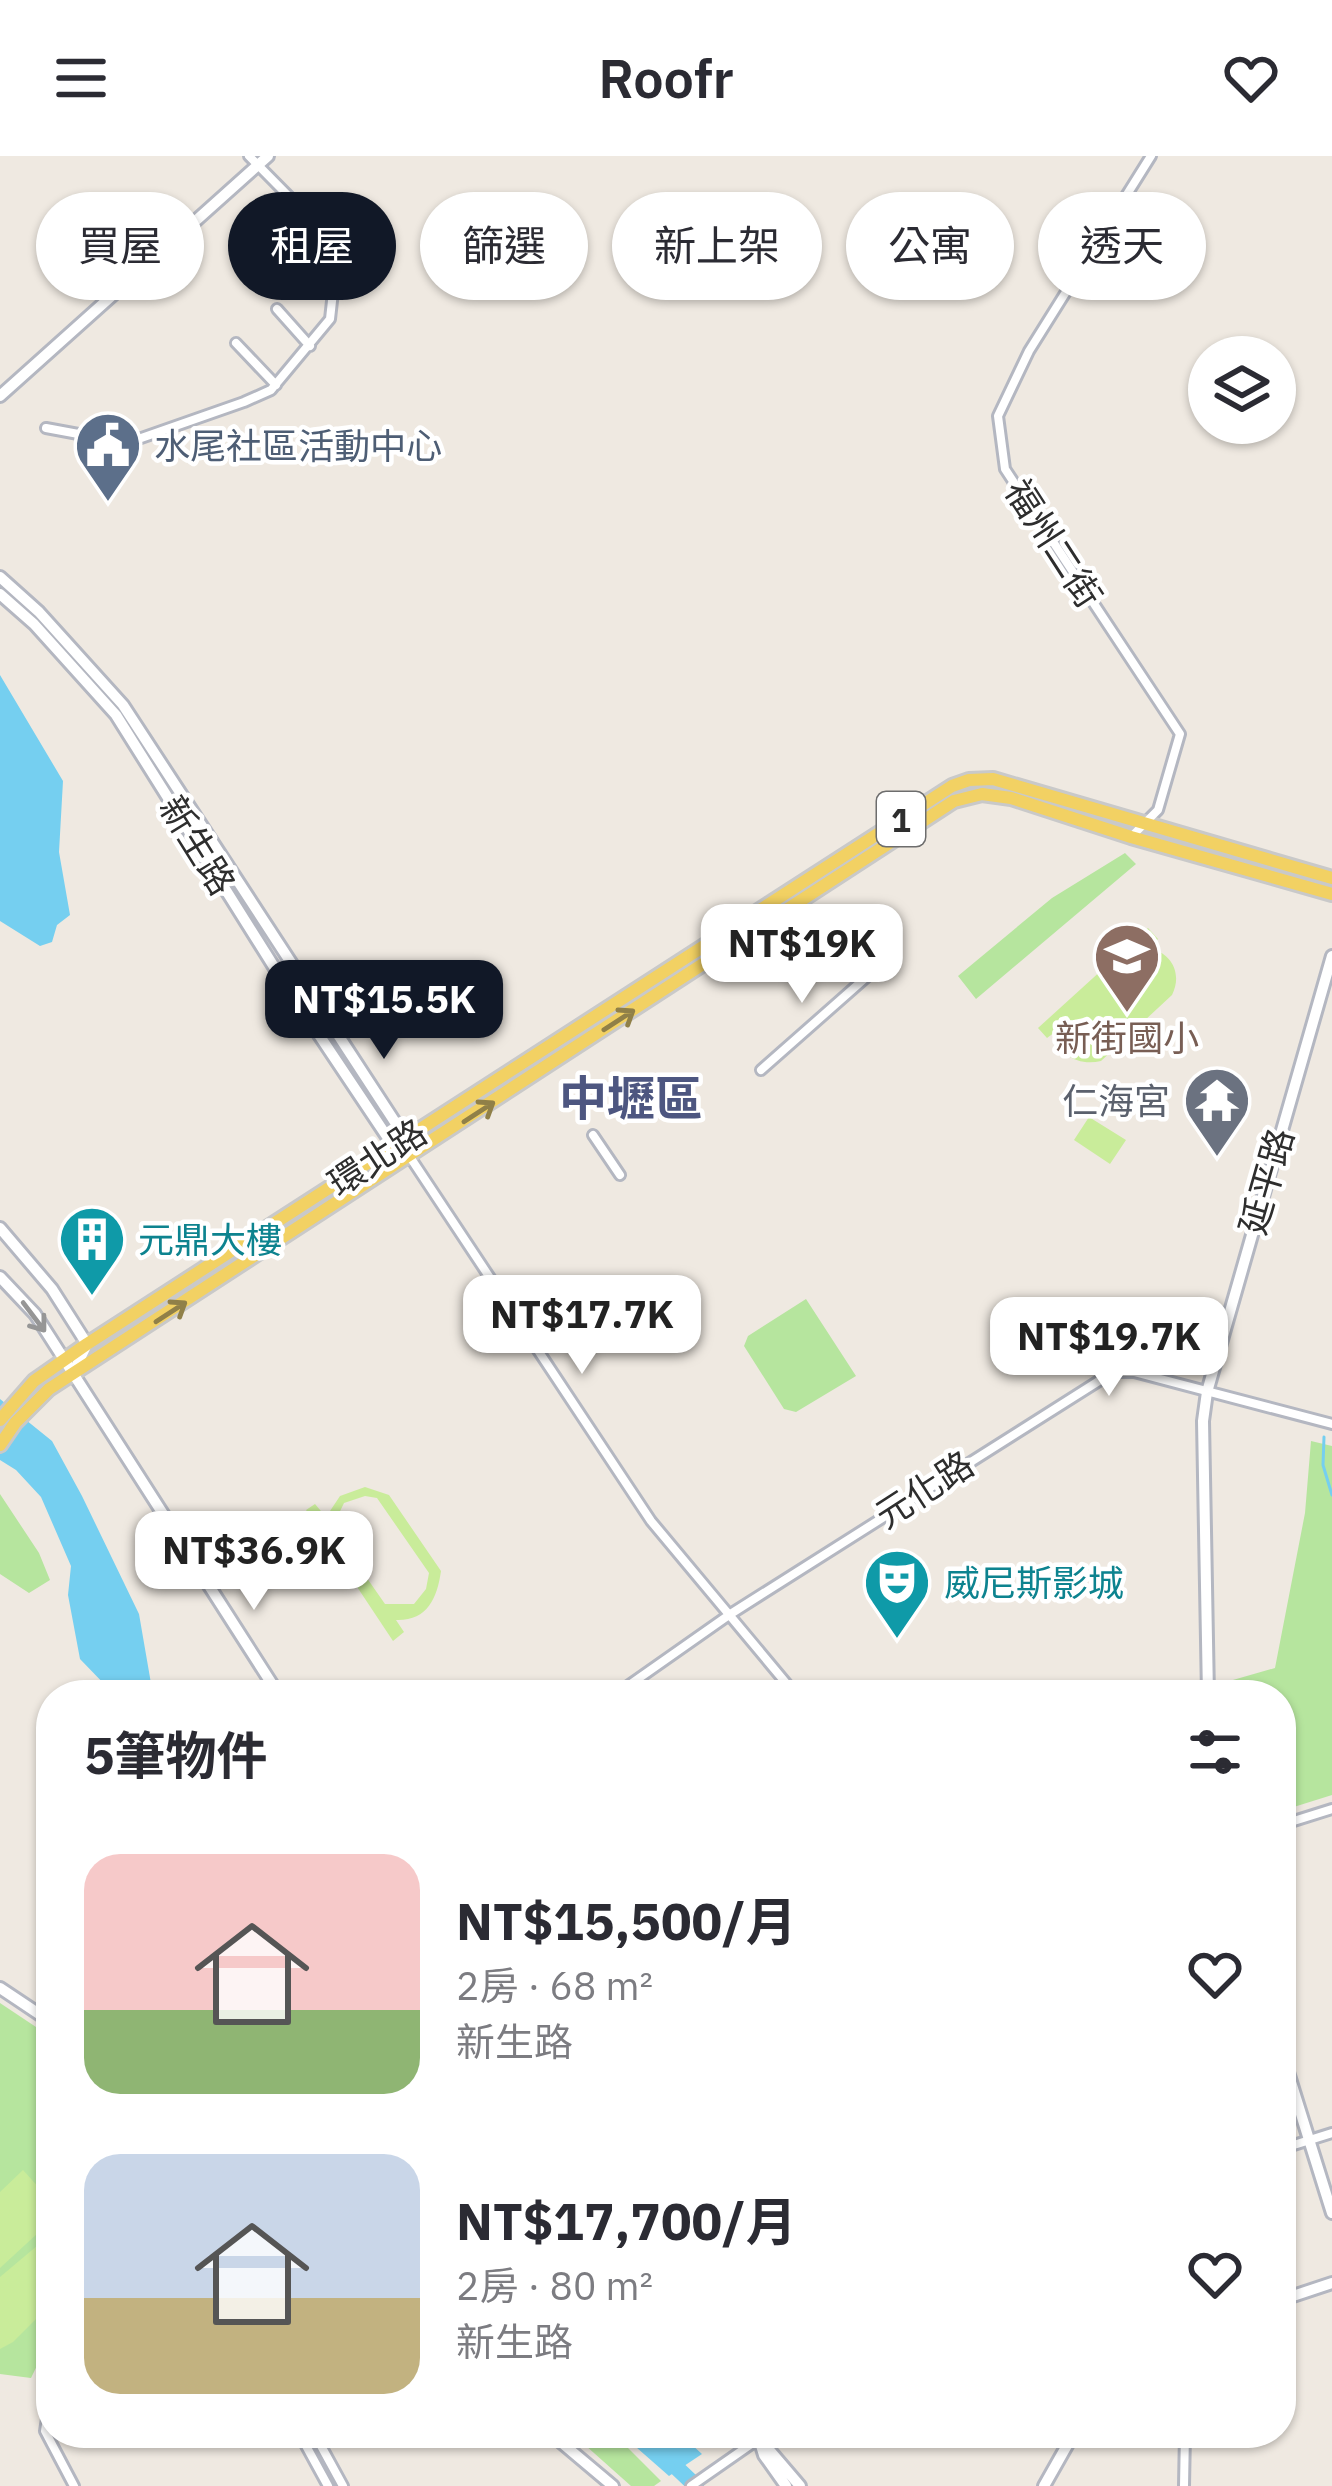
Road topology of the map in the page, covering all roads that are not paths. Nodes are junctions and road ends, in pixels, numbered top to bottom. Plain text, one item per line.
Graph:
1 (1150, 156) edge
2 (258, 159) edge
3 (277, 309) dead end
4 (236, 343) dead end
5 (310, 346) junction
6 (276, 385) junction
7 (0, 396) edge
8 (46, 428) dead end
9 (0, 577) edge
10 (0, 594) edge
11 (1146, 823) junction
12 (1131, 837) junction
13 (1332, 878) edge
14 (1332, 894) edge
15 (1332, 956) edge
16 (682, 960) junction
17 (691, 973) junction
18 (872, 974) dead end
19 (538, 1054) junction
20 (548, 1067) junction
21 (761, 1070) dead end
22 (593, 1135) dead end
23 (400, 1143) junction
24 (410, 1157) junction
25 (620, 1175) dead end
26 (0, 1228) edge
27 (0, 1277) edge
28 (87, 1344) junction
29 (63, 1360) junction
30 (73, 1375) junction
31 (1207, 1392) junction
32 (0, 1420) edge
33 (1332, 1424) edge
34 (0, 1444) edge
35 (729, 1615) junction
36 (269, 1680) edge
37 (636, 1680) edge
38 (783, 1680) edge
39 (1208, 1680) edge
40 (1332, 1809) edge
41 (1296, 1820) edge
42 (0, 1988) edge
43 (36, 2012) edge
44 (1296, 2097) edge
45 (1332, 2133) edge
46 (1310, 2140) junction
47 (1296, 2144) edge
48 (1332, 2213) edge
49 (1332, 2283) edge
50 (1296, 2295) edge
51 (54, 2448) edge
52 (307, 2448) edge
53 (322, 2448) edge
54 (568, 2448) edge
55 (744, 2448) edge
56 (763, 2448) edge
57 (771, 2448) edge
58 (1066, 2448) edge
59 (1184, 2448) edge
60 (74, 2486) edge
61 (328, 2486) edge
62 (343, 2486) edge
63 (613, 2486) edge
64 (691, 2486) edge
65 (786, 2486) edge
66 (800, 2486) edge
67 (1044, 2486) edge
68 (1184, 2486) edge

1 - 11 street, 福州二街
2 - 5 street
2 - 7 main road
3 - 5 street
4 - 6 street
5 - 6 street
6 - 8 street
9 - 23 main road
10 - 23 main road, 新生路
11 - 12 street
11 - 13 main road, 環北路 / 1
11 - 16 main road, 環北路 / 1
12 - 14 main road, 環北路 / 1
12 - 17 main road, 環北路 / 1
15 - 31 main road, 延平路
16 - 17 street
16 - 19 main road, 環北路 / 1
20 -> 17 main road, 環北路 / 1
18 - 21 street
19 - 20 street
19 - 23 main road, 環北路 / 1
24 -> 20 main road, 環北路 / 1
22 - 25 street
23 - 24 main road, 新生路
23 - 28 main road, 環北路 / 1
30 -> 24 main road, 環北路 / 1
24 - 35 street, 新生路
26 - 28 main road
27 -> 29 main road
28 - 29 main road, 環北路 / 1
28 - 30 main road
29 - 30 main road
29 - 32 main road, 環北路 / 1
30 - 34 main road, 環北路 / 1
30 - 36 main road
31 - 33 street, 元化路
31 - 35 street, 元化路
31 - 39 main road, 延平路
35 - 37 street, 元化路
35 - 38 street, 新生路
40 - 41 street
42 - 43 main road
44 - 46 main road
45 - 46 street
46 - 47 street
46 - 48 main road
49 - 50 main road
51 - 60 street
52 - 61 street
53 - 62 street
54 - 63 main road
55 - 64 street
56 - 65 main road
57 - 66 main road
58 - 67 main road
59 - 68 street

